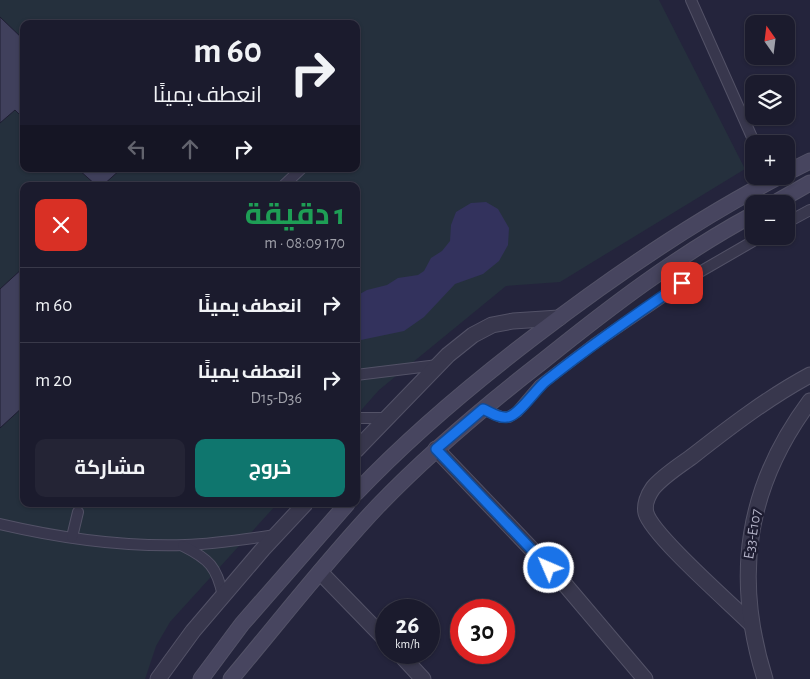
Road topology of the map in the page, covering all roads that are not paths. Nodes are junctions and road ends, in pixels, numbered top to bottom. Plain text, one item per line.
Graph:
1 (691, 0) edge
2 (751, 135) edge
3 (810, 161) edge
4 (795, 168) edge
5 (298, 172) edge
6 (289, 182) edge
7 (810, 183) edge
8 (762, 185) edge
9 (789, 195) edge
10 (810, 210) edge
11 (795, 218) edge
12 (745, 220) edge
13 (746, 245) edge
14 (559, 318) junction
15 (439, 365) junction
16 (360, 375) edge
17 (810, 375) edge
18 (810, 400) edge
19 (483, 409) junction
20 (360, 418) edge
21 (386, 418) junction
22 (360, 446) edge
23 (436, 449) junction
24 (360, 490) edge
25 (302, 507) edge
26 (344, 507) edge
27 (78, 512) dead end
28 (0, 524) edge
29 (276, 535) junction
30 (72, 537) junction
31 (180, 545) junction
32 (320, 572) junction
33 (223, 596) junction
34 (750, 623) junction
35 (375, 629) edge
36 (409, 664) edge
37 (158, 679) edge
38 (201, 679) edge
39 (232, 679) edge
40 (423, 679) edge
41 (645, 679) edge
42 (765, 679) edge

1 - 2 lane
3 - 4 street
5 - 6 lane
7 - 9 street
8 - 14 street
10 - 11 lane
12 - 19 street
13 - 19 lane
14 - 15 street
14 - 24 street
15 - 16 lane
15 - 21 street
17 - 34 street
18 - 34 street, E33-E107
19 - 23 street
20 - 21 lane
21 - 22 street
23 - 32 street
23 - 41 street
25 - 29 street
26 - 38 street
27 - 30 lane
28 - 30 lane
29 - 31 lane
29 - 33 street
30 - 31 lane
31 - 33 lane
32 - 35 street
32 - 39 street
33 - 37 street
34 - 42 street, E33-E107
36 - 40 street

